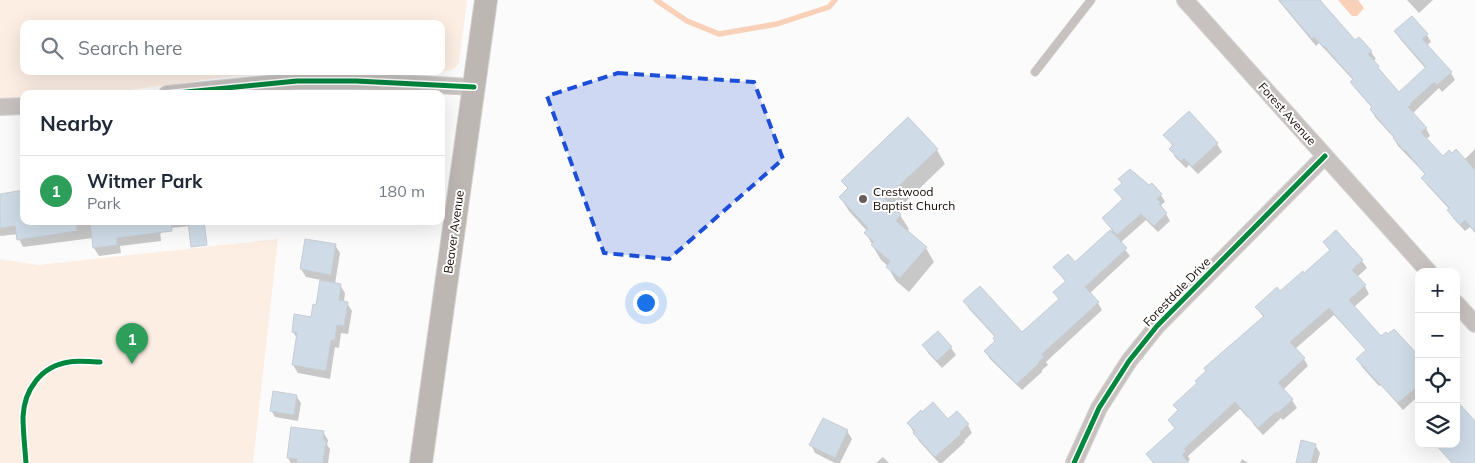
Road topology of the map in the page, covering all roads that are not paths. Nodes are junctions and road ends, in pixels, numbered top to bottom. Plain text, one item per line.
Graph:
1 (486, 0) edge
2 (1091, 0) edge
3 (1185, 0) edge
4 (1035, 72) dead end
5 (474, 87) junction
6 (207, 90) edge
7 (20, 106) edge
8 (0, 107) edge
9 (1325, 156) junction
10 (1424, 268) edge
11 (1460, 307) edge
12 (1475, 324) edge
13 (421, 463) edge
14 (1074, 463) edge

1 - 5 main road, Beaver Avenue
2 - 4 lane
3 - 9 street, Forest Avenue
5 - 6 street
5 - 13 main road, Beaver Avenue
7 - 8 street
9 - 10 street, Forest Avenue
9 - 14 street, Forestdale Drive
11 - 12 street

